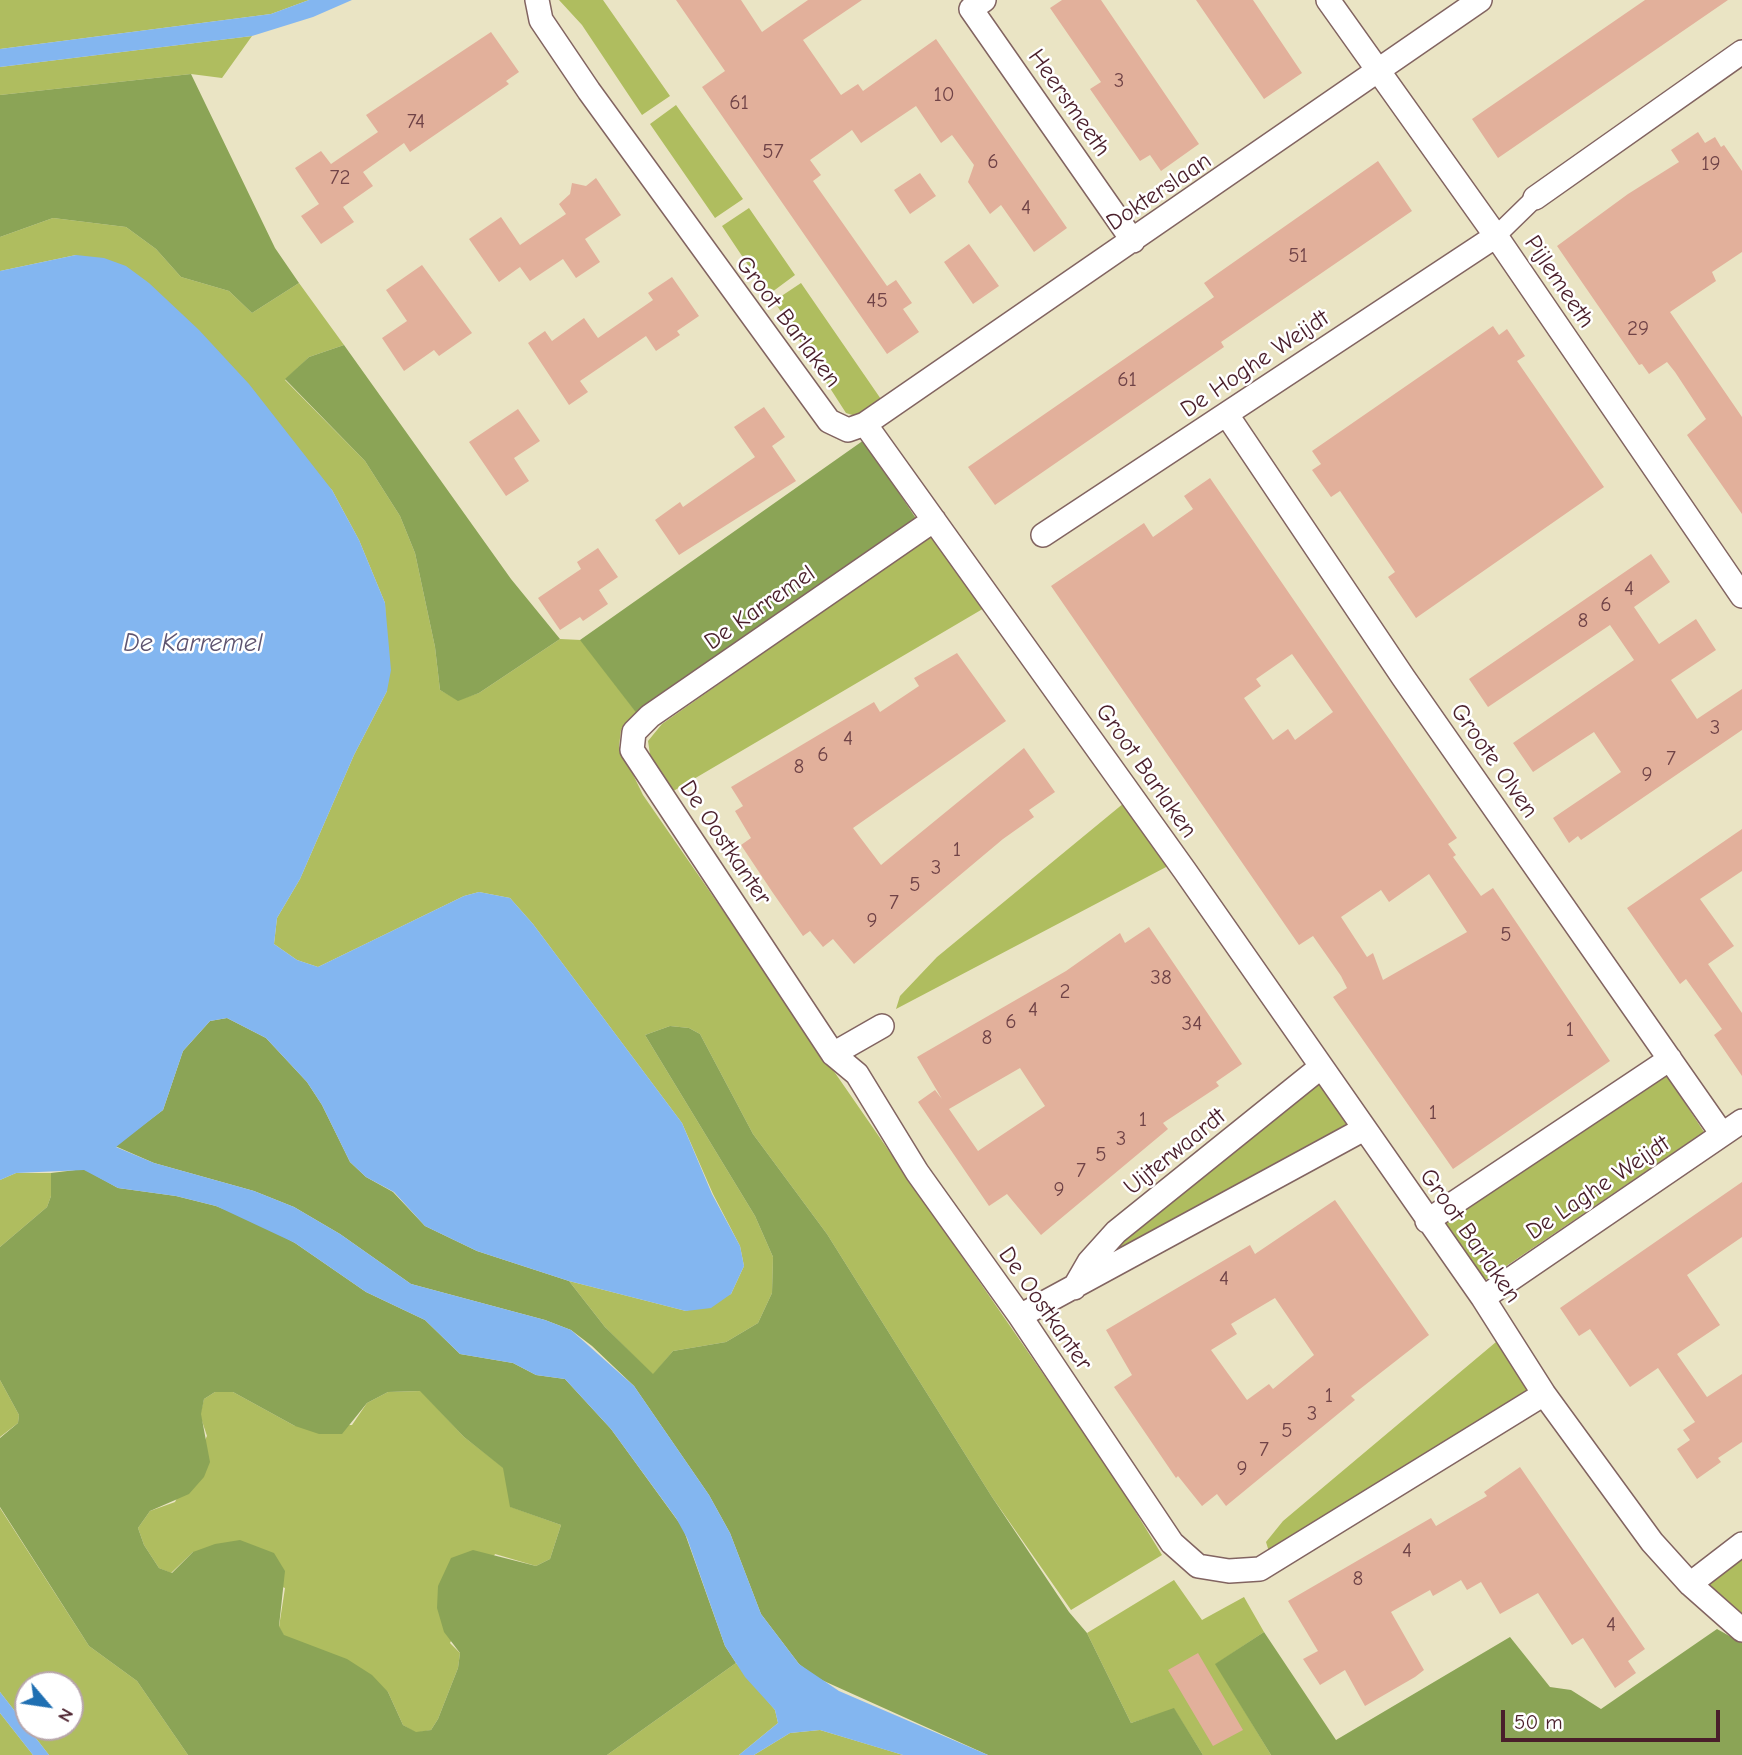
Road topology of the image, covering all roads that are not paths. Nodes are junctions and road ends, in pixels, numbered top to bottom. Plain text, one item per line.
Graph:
1 (984, 0) edge
2 (1328, 0) edge
3 (1480, 0) edge
4 (539, 10) edge
5 (1738, 62) edge
6 (1380, 72) junction
7 (1535, 198) joint
8 (1496, 236) junction
9 (1133, 241) junction
10 (1227, 415) junction
11 (865, 425) junction
12 (934, 520) junction
13 (1043, 534) dead end
14 (1742, 596) edge
15 (632, 750) joint
16 (882, 1026) dead end
17 (833, 1054) junction
18 (1670, 1059) junction
19 (1321, 1068) junction
20 (1742, 1121) edge
21 (1364, 1129) junction
22 (1722, 1134) junction
23 (1427, 1221) junction
24 (1074, 1288) junction
25 (1483, 1298) junction
26 (1020, 1316) junction
27 (1544, 1394) junction
28 (1742, 1544) edge
29 (1689, 1584) junction
30 (1742, 1630) edge

1 - 9 street, Heersmeeth
2 - 6 street, Pijlemeeth
3 - 6 street, Dokterslaan
4 - 11 street, Groot Barlaken
5 - 7 street
6 - 8 street, Pijlemeeth
6 - 9 street, Dokterslaan
7 - 8 street
8 - 10 street, De Hoghe Weijdt
8 - 14 street, Pijlemeeth
9 - 11 street, Dokterslaan
10 - 13 street, De Hoghe Weijdt
10 - 18 street, Groote Olven
11 - 12 street, Groot Barlaken
12 - 15 street, De Karremel
12 - 19 street, Groot Barlaken
15 - 17 street, De Oostkanter
16 - 17 street
17 - 26 street, De Oostkanter
18 - 22 street, Groote Olven
18 - 23 street
19 - 21 street, Groot Barlaken
19 - 24 street, Uijterwaardt
20 - 22 street, De Laghe Weijdt
21 - 23 street, Groot Barlaken
21 - 24 street
22 - 25 street, De Laghe Weijdt
23 - 25 street, Groot Barlaken
24 - 26 street
25 - 27 street, Groot Barlaken
26 - 27 street, De Oostkanter
27 - 29 street, Groot Barlaken
28 - 29 street
29 - 30 street, Groot Barlaken

